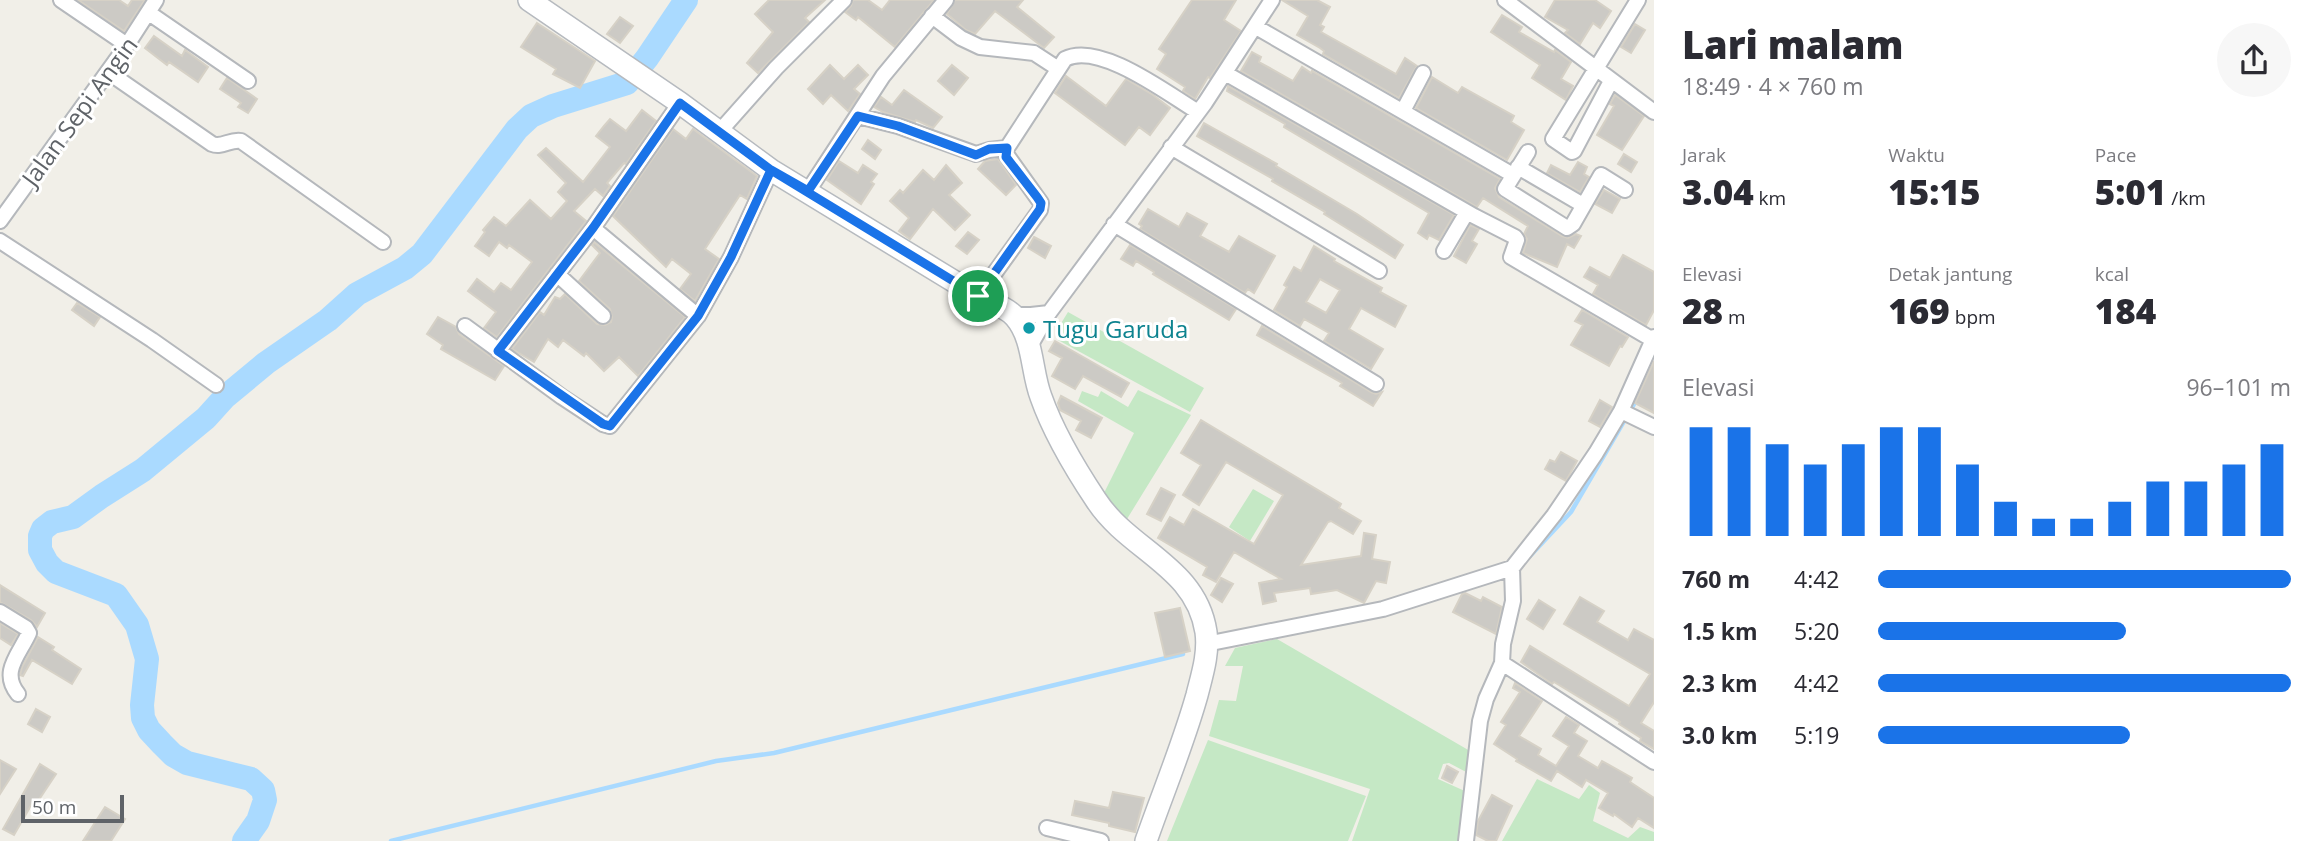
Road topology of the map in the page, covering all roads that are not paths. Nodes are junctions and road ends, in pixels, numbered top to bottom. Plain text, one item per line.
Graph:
1 (61, 0) edge
2 (529, 0) edge
3 (844, 0) edge
4 (946, 0) edge
5 (1271, 0) edge
6 (1638, 0) edge
7 (1509, 1) edge
8 (152, 7) edge
9 (932, 16) junction
10 (1256, 27) junction
11 (127, 46) junction
12 (1058, 68) junction
13 (1594, 68) junction
14 (108, 72) junction
15 (1423, 73) dead end
16 (1225, 74) junction
17 (248, 81) dead end
18 (1611, 81) junction
19 (680, 103) junction
20 (1403, 111) junction
21 (1198, 112) junction
22 (1654, 112) edge
23 (858, 116) junction
24 (720, 131) junction
25 (1171, 147) junction
26 (1007, 148) junction
27 (1528, 152) dead end
28 (771, 170) junction
29 (1515, 171) junction
30 (1625, 190) dead end
31 (808, 191) junction
32 (1583, 205) junction
33 (1467, 212) junction
34 (0, 221) edge
35 (1114, 224) junction
36 (593, 228) junction
37 (0, 240) edge
38 (383, 242) dead end
39 (1444, 251) dead end
40 (1379, 271) dead end
41 (557, 274) junction
42 (978, 296) junction
43 (1049, 313) junction
44 (1014, 315) junction
45 (603, 316) dead end
46 (698, 316) junction
47 (465, 327) dead end
48 (1653, 338) edge
49 (1030, 346) junction
50 (498, 351) junction
51 (1376, 384) dead end
52 (216, 385) dead end
53 (1625, 414) junction
54 (1654, 427) edge
55 (1512, 570) junction
56 (0, 612) edge
57 (1206, 644) junction
58 (1502, 663) junction
59 (18, 694) dead end
60 (1654, 762) edge
61 (1048, 828) dead end
62 (1101, 841) edge
63 (1146, 841) edge
64 (1466, 841) edge

1 - 11 street
2 - 19 street
3 - 24 street
4 - 9 street
5 - 10 street
6 - 13 street
7 - 13 street
8 - 11 street, Jalan Sepi Angin
8 - 17 street
9 - 12 street
9 - 23 street
10 - 16 street
10 - 20 street
11 - 14 street, Jalan Sepi Angin
12 - 21 street
12 - 26 street
13 - 18 street
13 - 18 street
14 - 34 street, Jalan Sepi Angin
14 - 38 street
15 - 20 street
16 - 21 street
16 - 33 street
18 - 22 street
19 - 24 street
19 - 36 street
20 - 29 street
21 - 25 street
23 - 26 street
23 - 31 street
24 - 28 street
25 - 35 street
25 - 40 street
26 - 42 street
27 - 29 street
28 - 31 street
28 - 46 street
29 - 32 street
29 - 32 street
30 - 32 street
31 - 42 street
33 - 39 street
33 - 48 street
35 - 43 street
35 - 51 street
36 - 41 street
36 - 46 street
37 - 52 street
41 - 45 street
41 - 50 street
42 - 44 street
43 - 44 street
43 - 49 street
44 - 49 street
46 - 50 street
47 - 50 street
48 - 53 street
49 - 57 street
53 - 54 street
53 - 55 street
55 - 57 street
55 - 58 street
56 - 59 street
57 - 63 street
58 - 60 street
58 - 64 street
61 - 62 street

